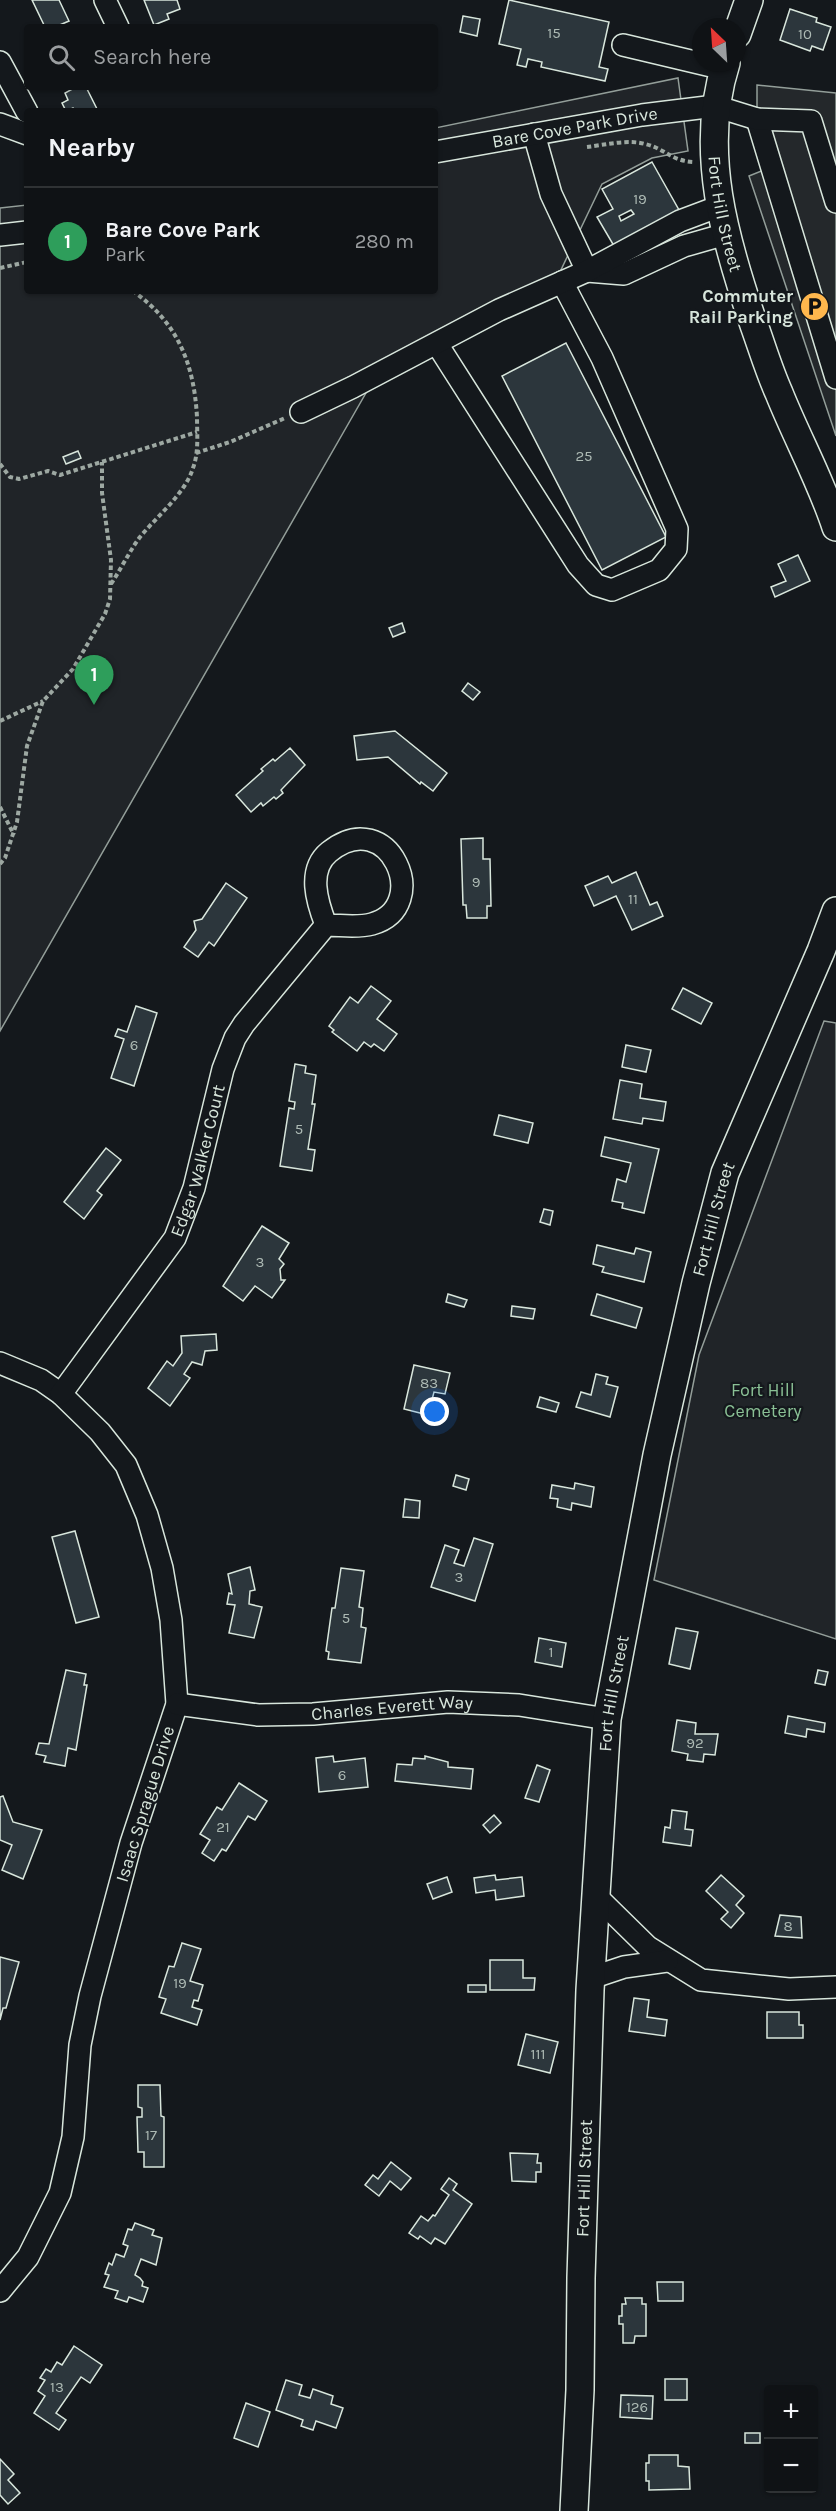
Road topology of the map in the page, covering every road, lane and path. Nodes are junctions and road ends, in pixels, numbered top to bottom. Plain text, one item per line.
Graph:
1 (105, 0) edge
2 (748, 0) edge
3 (742, 18) edge
4 (117, 24) edge
5 (623, 45) dead end
6 (692, 59) edge
7 (0, 62) edge
8 (724, 72) edge
9 (715, 106) junction
10 (25, 108) edge
11 (757, 119) junction
12 (0, 124) edge
13 (24, 133) edge
14 (534, 134) junction
15 (586, 147) dead end
16 (438, 151) edge
17 (714, 162) junction
18 (836, 202) edge
19 (720, 206) junction
20 (24, 232) edge
21 (726, 234) junction
22 (0, 235) edge
23 (24, 263) edge
24 (0, 268) edge
25 (586, 271) junction
26 (562, 282) junction
27 (136, 294) edge
28 (437, 344) junction
29 (836, 378) edge
30 (301, 411) joint
31 (197, 432) junction
32 (196, 453) junction
33 (102, 462) junction
34 (0, 464) edge
35 (836, 527) edge
36 (111, 585) junction
37 (43, 701) junction
38 (0, 721) edge
39 (0, 807) edge
40 (14, 835) junction
41 (0, 864) edge
42 (836, 911) edge
43 (326, 925) junction
44 (0, 1363) edge
45 (62, 1394) junction
46 (177, 1704) junction
47 (607, 1719) junction
48 (595, 1894) junction
49 (667, 1961) junction
50 (591, 1978) junction
51 (836, 1987) edge
52 (0, 2292) edge
53 (574, 2511) edge

1 - 4 street
2 - 3 main road
5 - 6 street
7 - 10 street
8 - 9 main road, Fort Hill Street
9 - 11 street
9 - 14 street, Bare Cove Park Drive
9 - 17 main road, Fort Hill Street
11 - 18 street
11 - 29 street
12 - 13 street
14 - 16 street, Bare Cove Park Drive
14 - 25 street
15 - 17 path
17 - 19 main road, Fort Hill Street
19 - 21 main road, Fort Hill Street
19 - 25 street
20 - 22 street
21 - 25 street
21 - 35 main road, Fort Hill Street
23 - 24 path
25 - 26 street
26 - 28 street
26 - 28 street
27 - 31 path
28 - 30 street
30 - 32 path
31 - 32 path
31 - 33 path
32 - 36 path
33 - 34 path
33 - 36 path
36 - 37 path
37 - 38 path
37 - 40 path
39 - 40 path
40 - 41 path
42 - 47 main road, Fort Hill Street
43 - 43 street
43 - 45 street, Edgar Walker Court
44 - 45 street, Isaac Sprague Drive
45 - 46 street, Isaac Sprague Drive
46 - 47 street, Charles Everett Way
46 - 52 street, Isaac Sprague Drive
47 - 48 main road, Fort Hill Street
48 - 49 street
48 - 50 main road, Fort Hill Street
49 - 50 street
49 - 51 street
50 - 53 main road, Fort Hill Street

